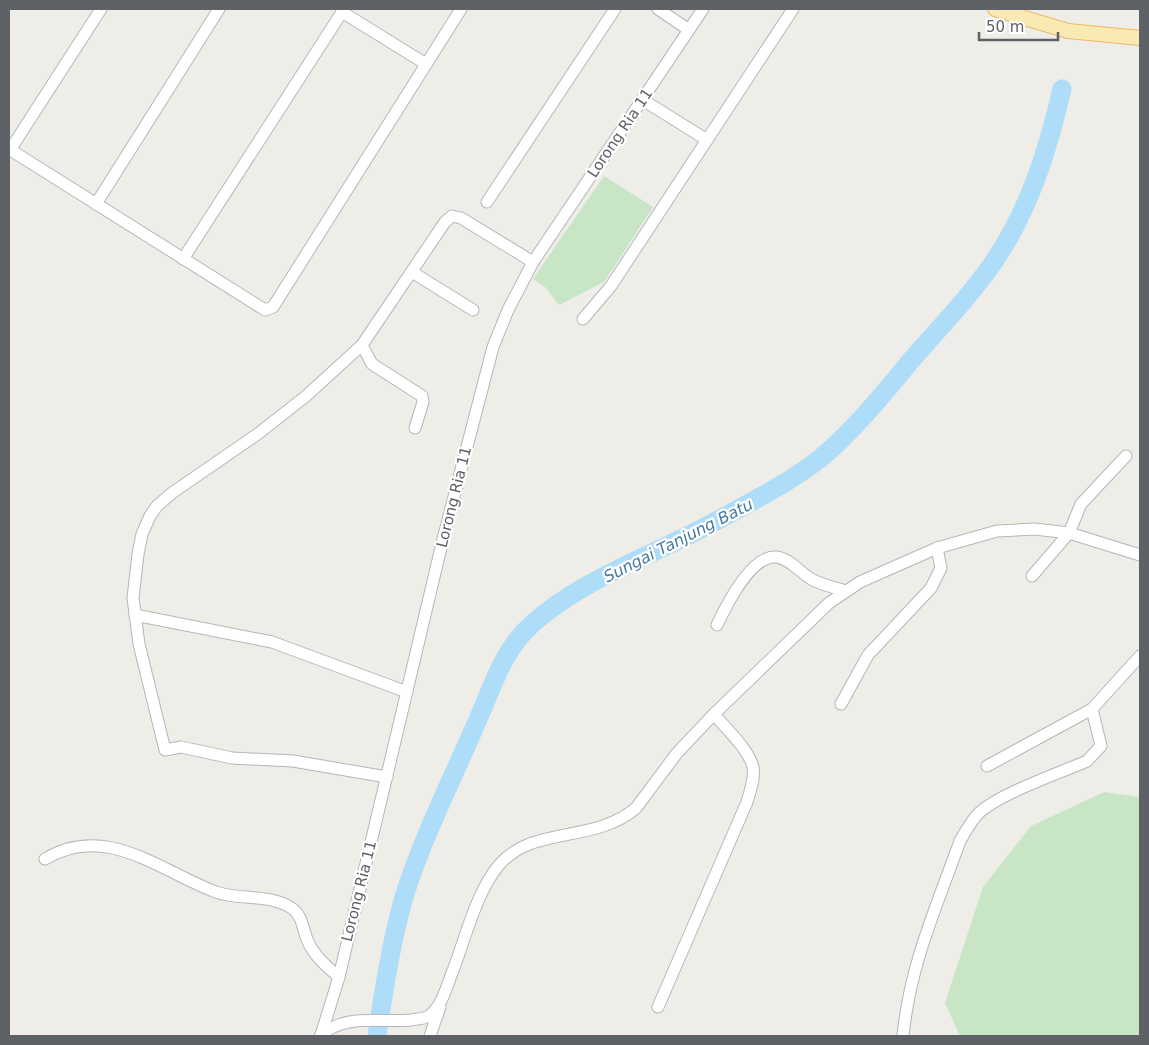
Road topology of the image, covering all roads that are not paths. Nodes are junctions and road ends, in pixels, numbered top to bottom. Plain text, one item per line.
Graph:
1 (101, 9) edge
2 (219, 9) edge
3 (461, 9) edge
4 (615, 9) edge
5 (658, 9) edge
6 (703, 9) edge
7 (793, 9) edge
8 (995, 9) edge
9 (343, 10) edge
10 (689, 30) junction
11 (1140, 38) edge
12 (426, 64) junction
13 (643, 100) junction
14 (707, 140) junction
15 (10, 149) edge
16 (486, 202) dead end
17 (96, 204) junction
18 (183, 259) junction
19 (533, 262) junction
20 (412, 272) junction
21 (473, 310) dead end
22 (583, 319) dead end
23 (362, 346) junction
24 (415, 428) dead end
25 (1126, 456) dead end
26 (1070, 533) junction
27 (937, 548) junction
28 (1140, 555) edge
29 (1032, 576) dead end
30 (846, 591) junction
31 (135, 615) junction
32 (717, 625) dead end
33 (1140, 656) edge
34 (407, 692) junction
35 (841, 704) dead end
36 (1092, 709) junction
37 (714, 714) junction
38 (987, 766) dead end
39 (387, 777) junction
40 (45, 859) dead end
41 (339, 977) junction
42 (442, 1001) junction
43 (658, 1007) dead end
44 (320, 1036) edge
45 (430, 1036) edge
46 (904, 1036) edge

1 - 15 street
2 - 17 street
3 - 12 street
4 - 16 street
5 - 10 street
6 - 10 street, Lorong Ria 11
7 - 14 street
8 - 11 main road
9 - 12 street
9 - 18 street
10 - 13 street, Lorong Ria 11
12 - 18 street
13 - 14 street
13 - 19 street, Lorong Ria 11
14 - 22 street
15 - 17 street
17 - 18 street
19 - 20 street
19 - 34 street, Lorong Ria 11
20 - 21 street
20 - 23 street
23 - 24 street
23 - 31 street
25 - 26 street
26 - 27 street
26 - 28 street
26 - 29 street
27 - 30 street
27 - 35 street
30 - 32 street
30 - 37 street
31 - 34 street
31 - 39 street
33 - 36 street
34 - 39 street, Lorong Ria 11
36 - 38 street
36 - 46 street
37 - 42 street
37 - 43 street
39 - 41 street, Lorong Ria 11
40 - 41 street
41 - 44 street, Lorong Ria 11
42 - 44 street
42 - 45 street

